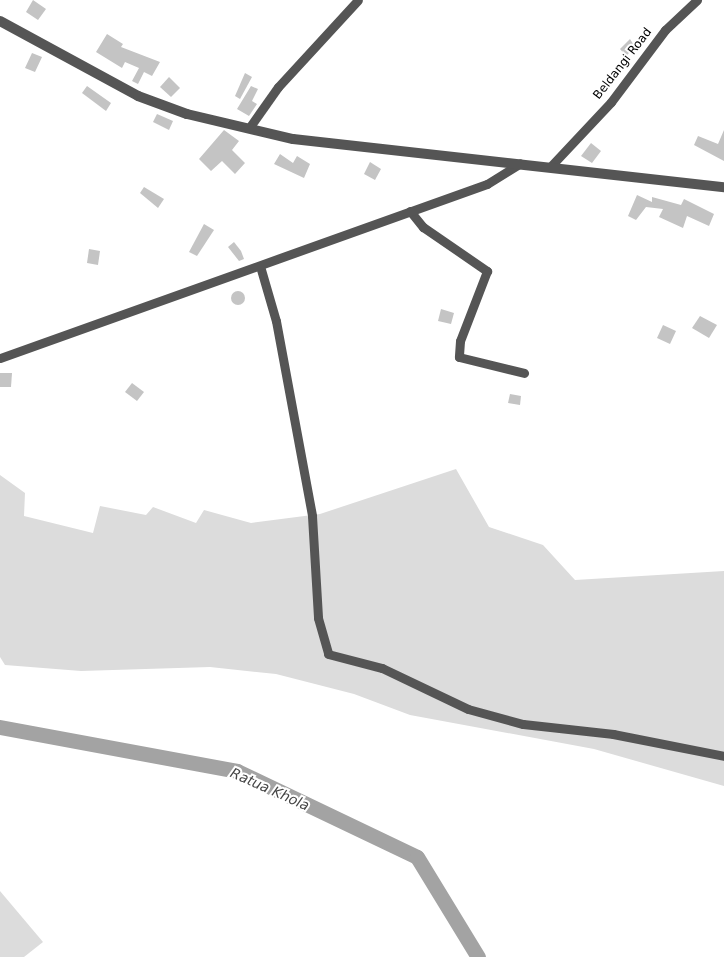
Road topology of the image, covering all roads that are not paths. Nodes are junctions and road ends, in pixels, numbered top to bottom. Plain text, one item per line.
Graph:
1 (358, 0) edge
2 (697, 0) edge
3 (0, 21) edge
4 (249, 128) junction
5 (520, 163) junction
6 (550, 167) junction
7 (724, 187) edge
8 (410, 211) junction
9 (260, 266) junction
10 (0, 358) edge
11 (524, 373) dead end
12 (724, 756) edge

1 - 4 street
2 - 6 street, Beldangi Road
3 - 4 street
4 - 5 street
5 - 6 street
5 - 8 street
6 - 7 street
8 - 9 street
8 - 11 street
9 - 10 street
9 - 12 street

